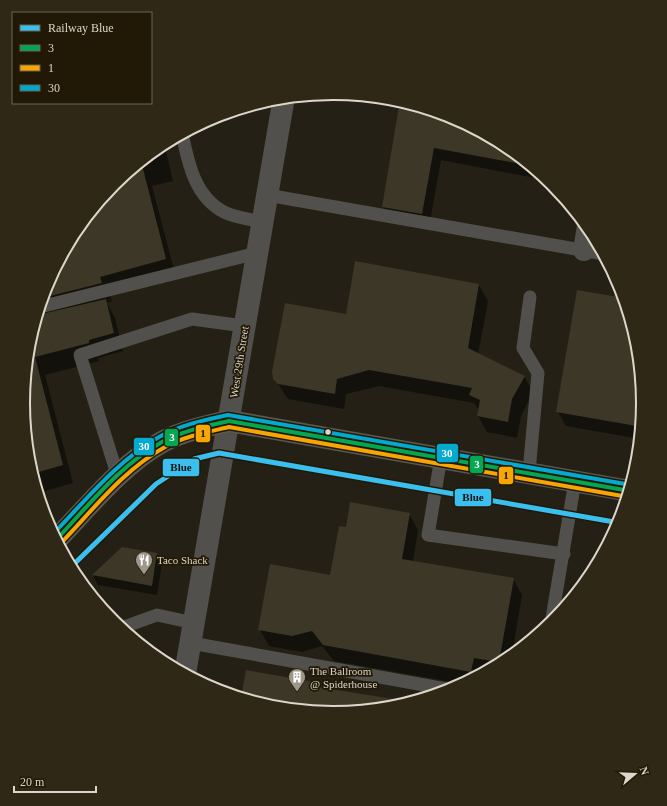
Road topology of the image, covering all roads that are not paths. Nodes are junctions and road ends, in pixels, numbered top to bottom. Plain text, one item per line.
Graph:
1 (283, 104) edge
2 (183, 140) edge
3 (267, 195) junction
4 (263, 222) junction
5 (594, 252) edge
6 (257, 253) junction
7 (530, 297) dead end
8 (46, 306) edge
9 (244, 326) junction
10 (229, 420) junction
11 (441, 457) junction
12 (529, 472) junction
13 (118, 477) junction
14 (575, 481) junction
15 (624, 490) edge
16 (60, 536) edge
17 (564, 554) junction
18 (553, 612) edge
19 (127, 626) edge
20 (192, 633) junction
21 (186, 668) edge
22 (439, 687) edge

1 - 3 street, West 29th Street
2 - 4 lane
3 - 4 street, West 29th Street
3 - 5 lane
4 - 6 street, West 29th Street
6 - 8 lane
6 - 9 street, West 29th Street
7 - 12 lane
9 - 10 street, West 29th Street
9 - 13 lane
10 - 11 main road
10 - 13 main road
10 - 20 street, West 29th Street
11 - 12 main road
11 - 17 lane
12 - 14 main road
13 - 16 main road
14 - 15 main road
14 - 17 lane
17 - 18 lane
19 - 20 lane
20 - 21 street, West 29th Street
20 - 22 lane

